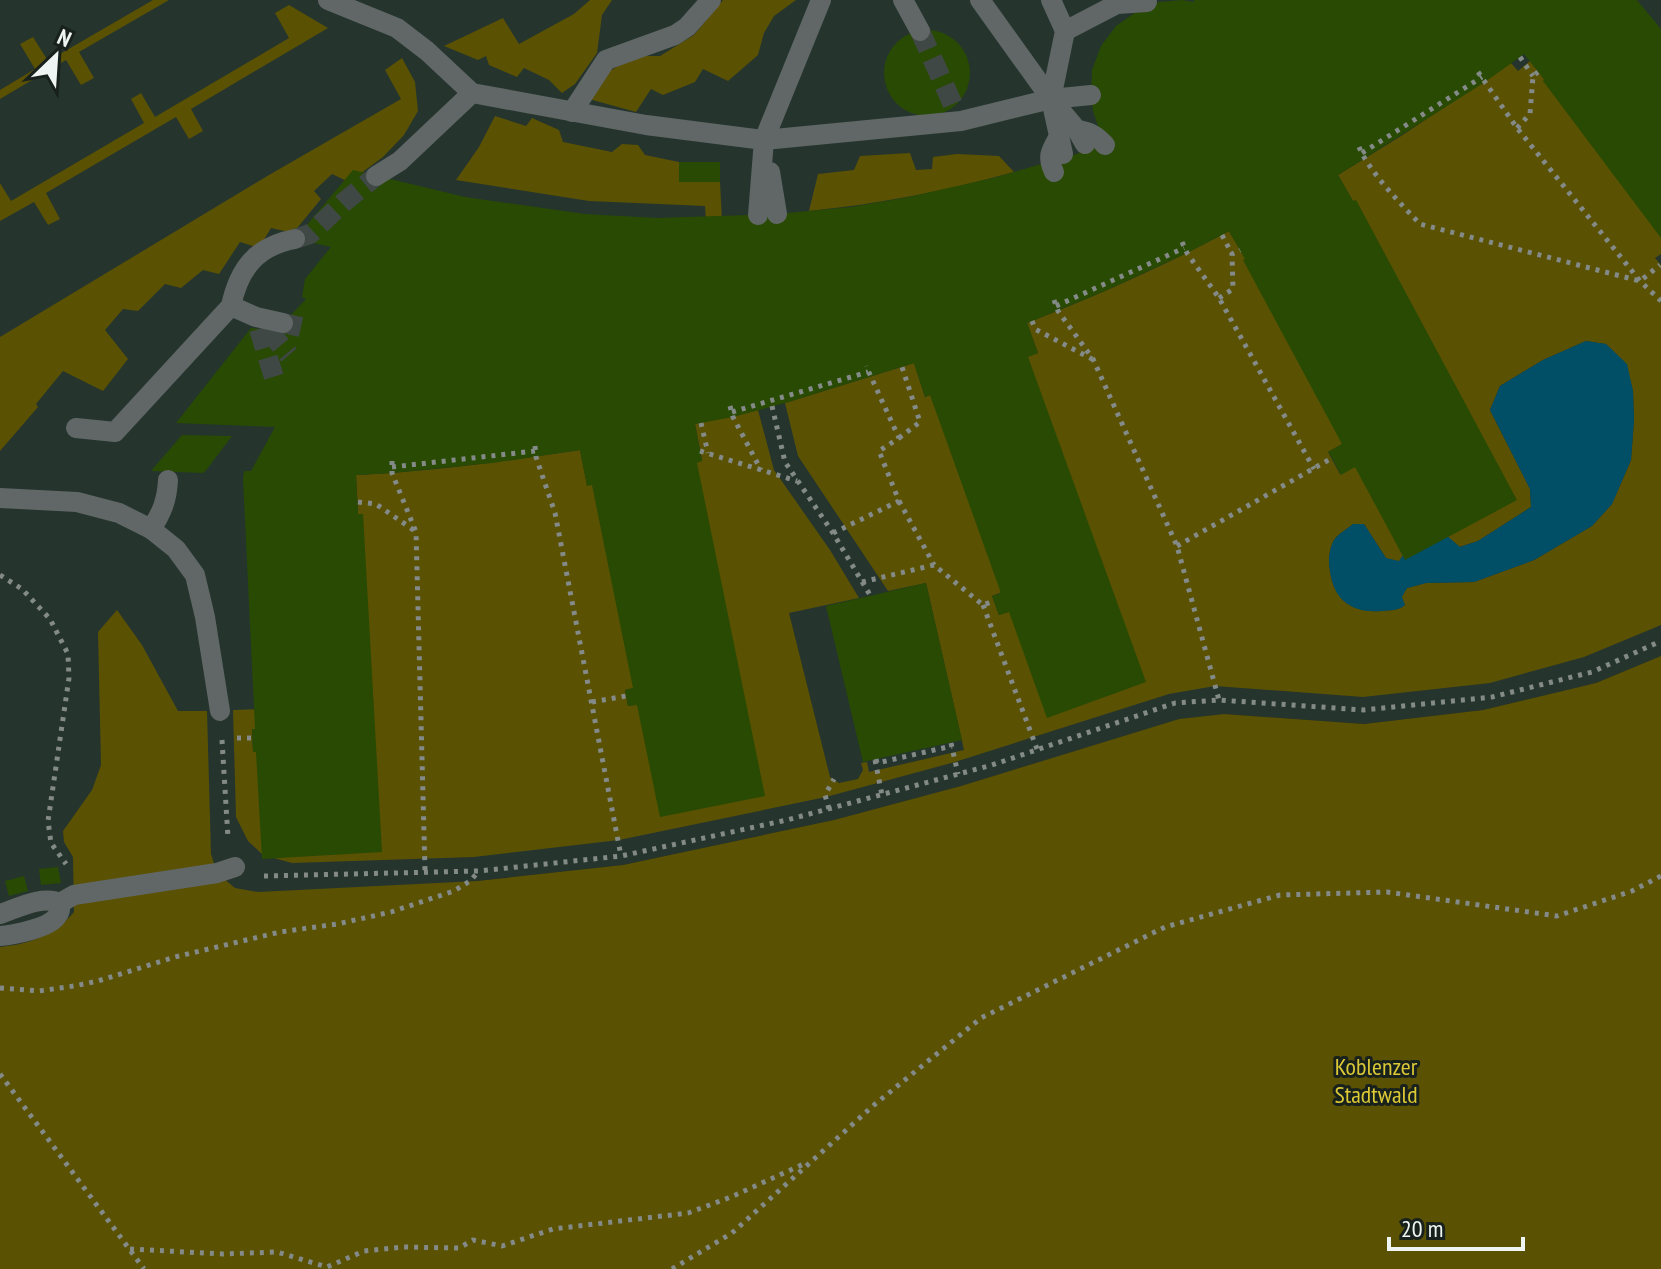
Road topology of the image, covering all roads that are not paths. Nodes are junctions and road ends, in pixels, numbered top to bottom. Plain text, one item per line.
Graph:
1 (328, 0) edge
2 (711, 0) edge
3 (821, 0) edge
4 (903, 0) edge
5 (980, 0) edge
6 (1051, 0) edge
7 (1147, 2) dead end
8 (920, 31) tunnel mouth
9 (1065, 31) junction
10 (472, 93) junction
11 (1091, 95) dead end
12 (1051, 99) junction
13 (572, 112) junction
14 (764, 140) junction
15 (1074, 147) dead end
16 (376, 176) tunnel mouth
17 (768, 215) dead end
18 (295, 239) tunnel mouth
19 (231, 306) junction
20 (266, 325) tunnel mouth
21 (76, 428) dead end
22 (168, 480) dead end
23 (0, 498) edge
24 (151, 529) junction
25 (220, 711) road end
26 (235, 867) road end
27 (64, 900) junction
28 (0, 914) edge
29 (0, 936) edge

1 - 10 street
2 - 13 street
3 - 14 street
4 - 8 street
5 - 12 street
6 - 9 street
7 - 9 street
9 - 12 street
10 - 13 street
10 - 16 street
11 - 12 street
12 - 14 street
12 - 15 street
13 - 14 street
14 - 17 street
18 - 19 street
19 - 20 street
19 - 21 street
22 - 24 street
23 - 24 street
24 - 25 street
26 - 27 street
27 - 28 street
27 - 29 street

